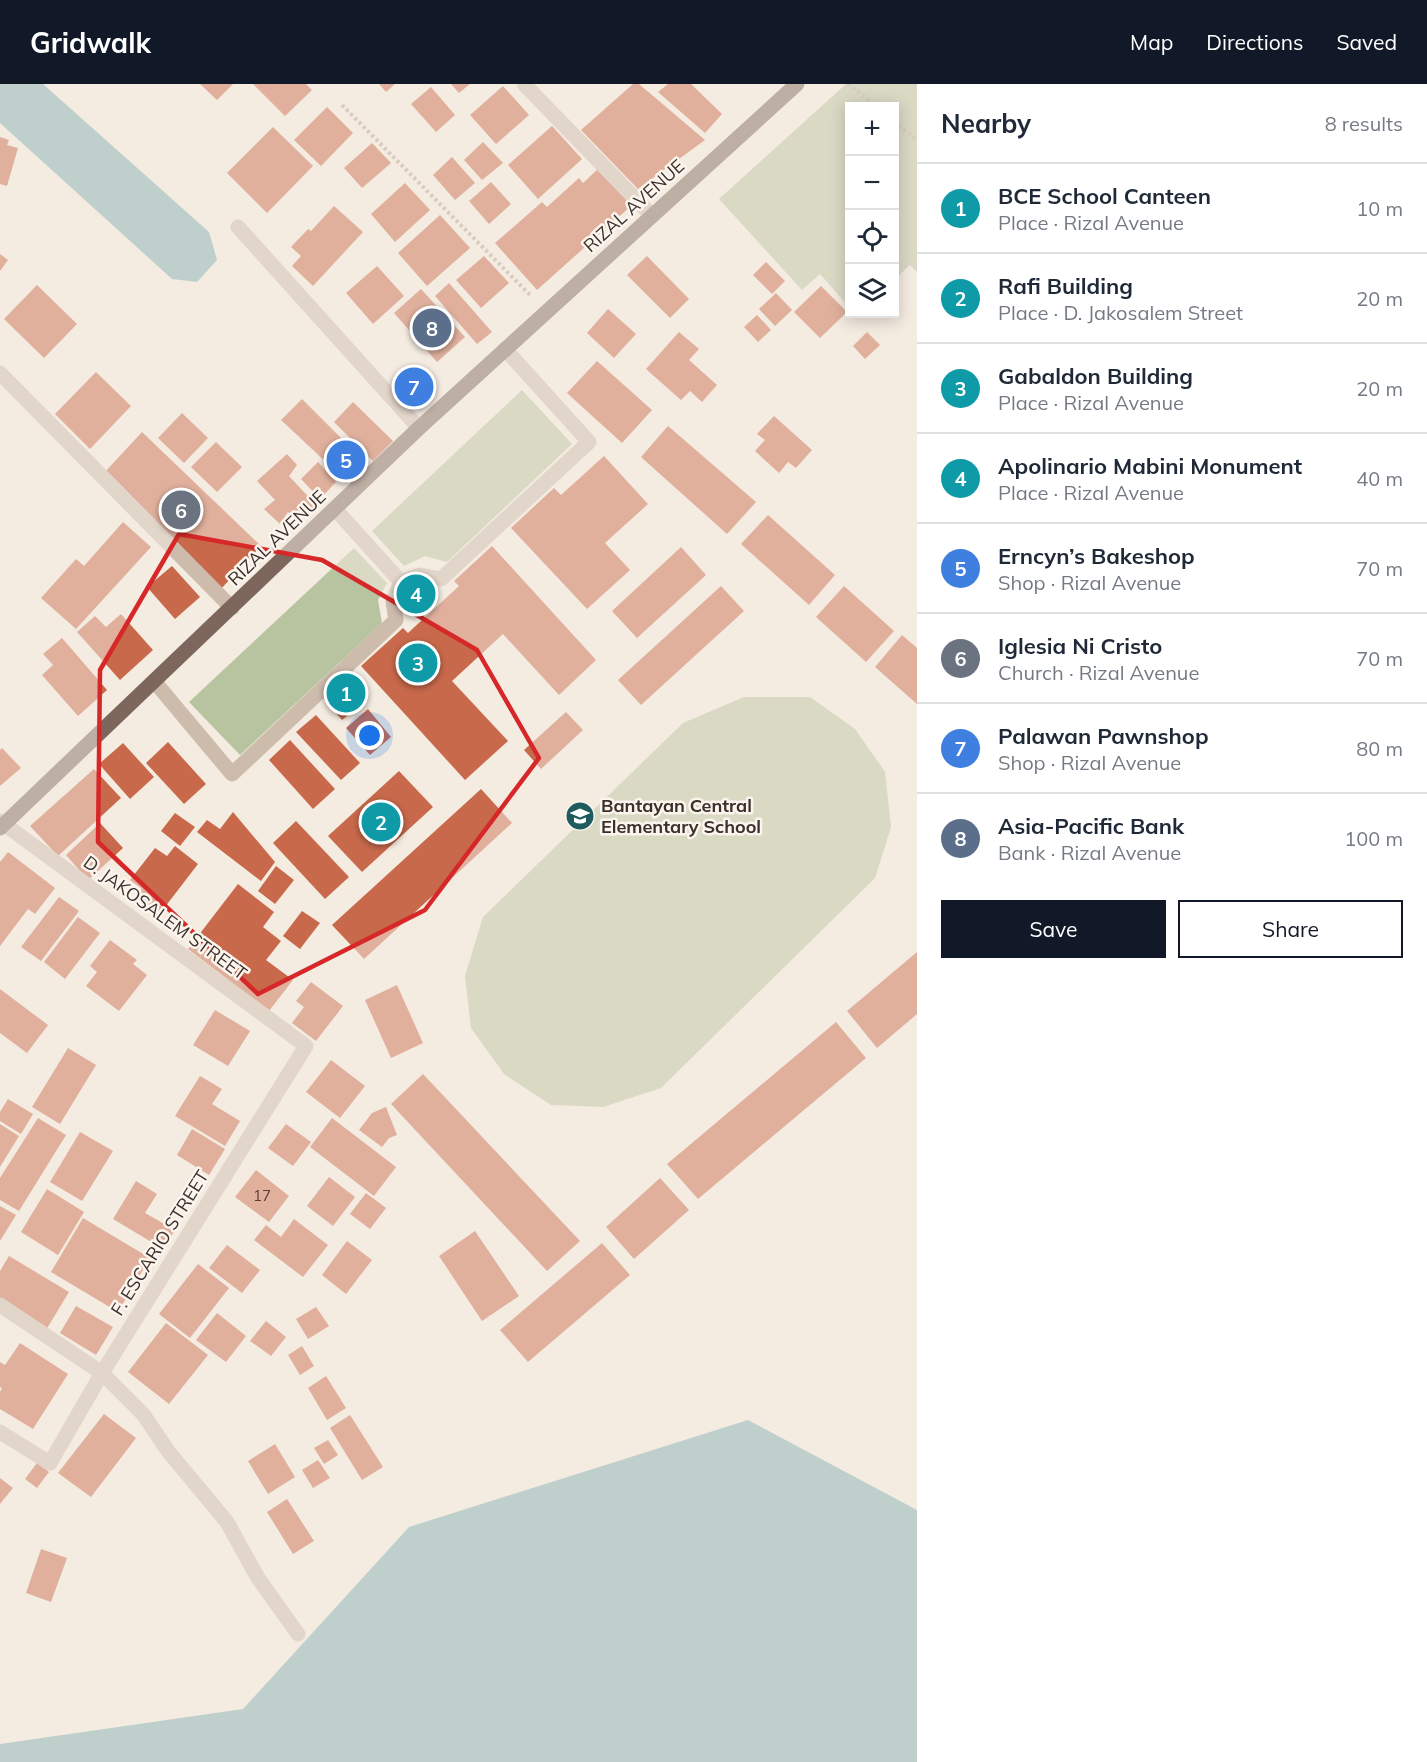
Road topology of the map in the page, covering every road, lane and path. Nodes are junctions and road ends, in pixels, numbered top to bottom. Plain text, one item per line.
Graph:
1 (524, 84) edge
2 (797, 84) edge
3 (849, 84) edge
4 (871, 102) edge
5 (342, 105) dead end
6 (899, 126) edge
7 (917, 140) edge
8 (652, 216) junction
9 (238, 227) dead end
10 (547, 312) junction
11 (506, 350) junction
12 (0, 373) edge
13 (419, 428) junction
14 (335, 509) junction
15 (401, 582) junction
16 (232, 608) junction
17 (153, 681) junction
18 (1, 824) edge
19 (306, 1046) joint
20 (0, 1305) edge
21 (102, 1373) junction
22 (0, 1432) edge
23 (298, 1634) dead end

1 - 8 street
2 - 8 main road, RIZAL AVENUE
3 - 4 path
5 - 10 path
6 - 7 path
8 - 10 main road, RIZAL AVENUE
9 - 13 street
10 - 11 main road, RIZAL AVENUE
11 - 13 main road, RIZAL AVENUE
11 - 15 street
12 - 16 street
13 - 14 main road, RIZAL AVENUE
14 - 15 street
14 - 16 main road, RIZAL AVENUE
15 - 17 street
16 - 17 main road, RIZAL AVENUE
17 - 18 main road, RIZAL AVENUE
18 - 19 street, D. JAKOSALEM STREET
19 - 21 street, F. ESCARIO STREET
20 - 21 street
21 - 22 street, F. ESCARIO STREET
21 - 23 street

